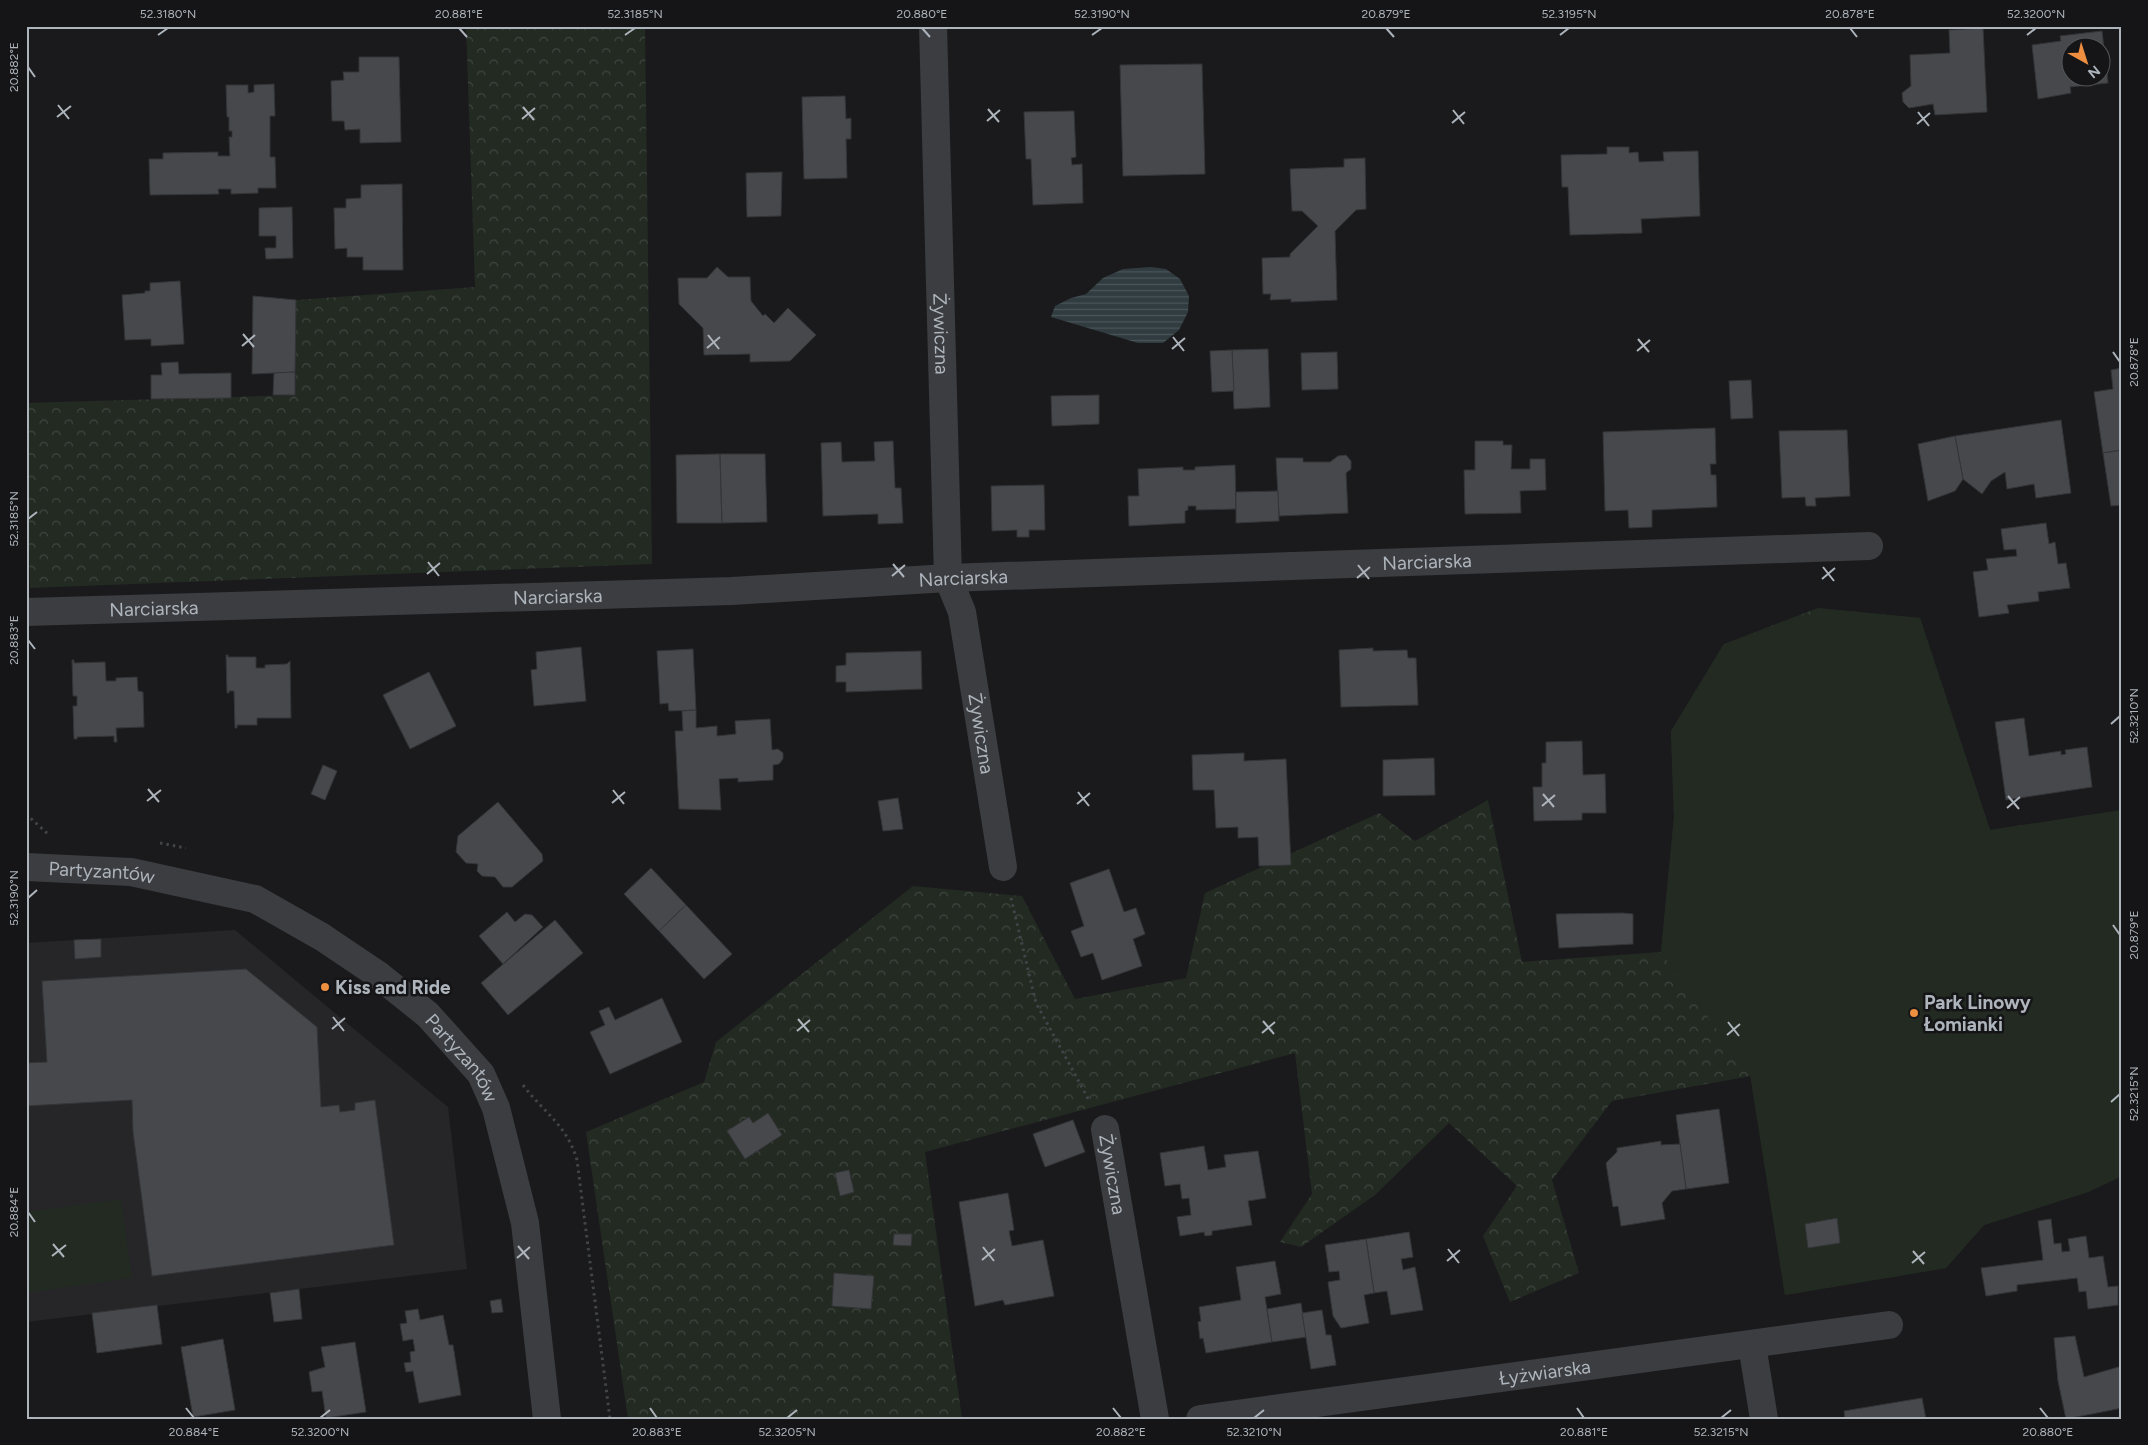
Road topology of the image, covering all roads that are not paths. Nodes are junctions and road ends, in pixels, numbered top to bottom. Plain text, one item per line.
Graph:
1 (934, 26) edge
2 (1869, 546) dead end
3 (948, 578) junction
4 (26, 612) edge
5 (1003, 866) road end
6 (26, 867) edge
7 (1105, 1129) road end
8 (1889, 1325) dead end
9 (1752, 1345) junction
10 (548, 1419) edge
11 (1155, 1419) edge
12 (1200, 1419) edge
13 (1764, 1419) edge

1 - 3 street, Żywiczna
2 - 3 street, Narciarska
3 - 4 street, Narciarska
3 - 5 street, Żywiczna
6 - 10 street, Partyzantów
7 - 11 street, Żywiczna
8 - 9 street, Łyżwiarska
9 - 12 street, Łyżwiarska
9 - 13 street

